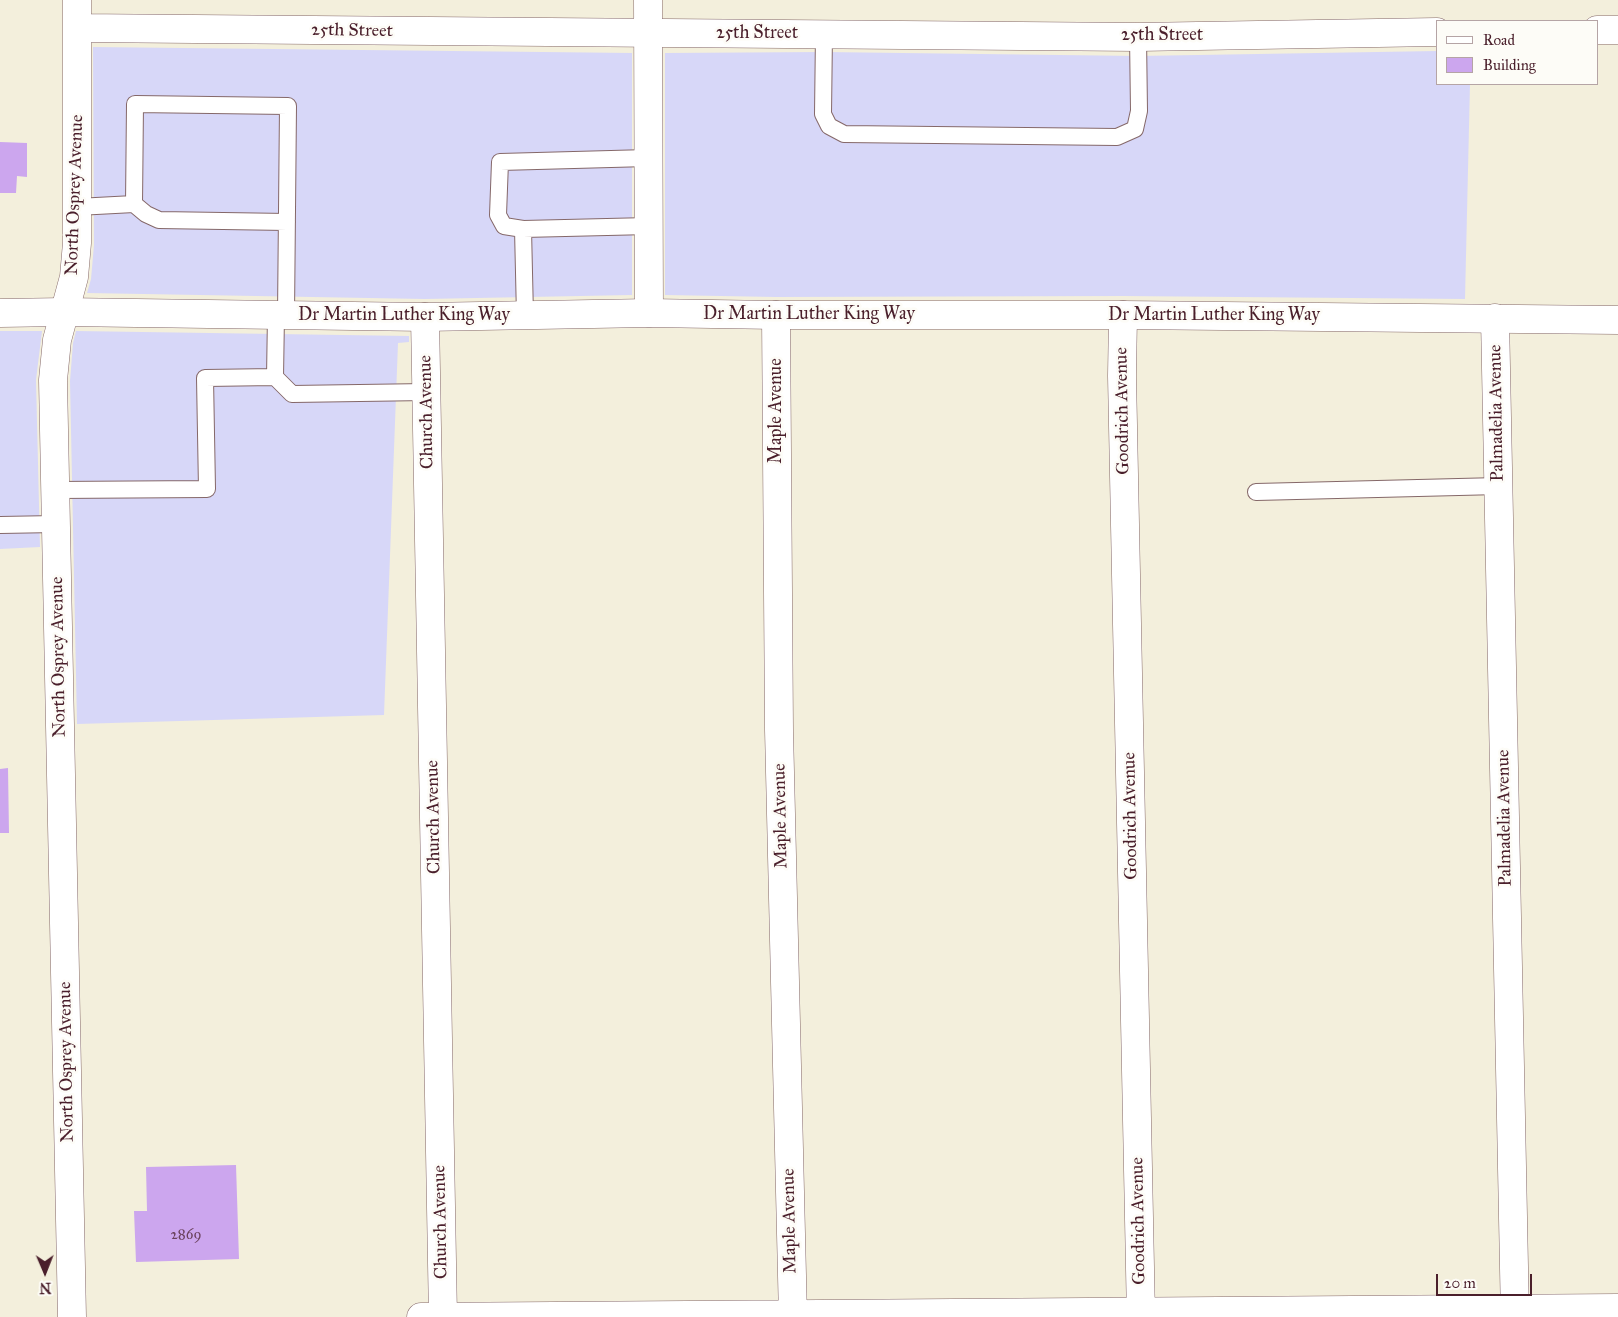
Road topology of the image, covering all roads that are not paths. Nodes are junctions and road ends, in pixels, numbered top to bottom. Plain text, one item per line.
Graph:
1 (77, 0) edge
2 (648, 0) edge
3 (77, 28) junction
4 (1598, 30) edge
5 (1618, 30) edge
6 (1436, 32) edge
7 (824, 33) junction
8 (648, 34) junction
9 (1138, 37) junction
10 (648, 158) junction
11 (134, 204) junction
12 (78, 207) junction
13 (287, 222) junction
14 (648, 226) junction
15 (523, 229) junction
16 (64, 312) junction
17 (0, 313) edge
18 (649, 313) junction
19 (281, 315) junction
20 (1123, 315) junction
21 (525, 316) junction
22 (776, 316) junction
23 (425, 317) junction
24 (1496, 318) junction
25 (1618, 320) edge
26 (275, 377) junction
27 (427, 392) junction
28 (1499, 486) junction
29 (56, 490) junction
30 (1256, 492) dead end
31 (56, 524) junction
32 (0, 526) edge
33 (1618, 1308) edge
34 (1515, 1312) edge
35 (1140, 1314) edge
36 (793, 1316) edge
37 (72, 1317) edge
38 (421, 1317) edge
39 (443, 1317) edge

1 - 3 street, North Osprey Avenue
2 - 8 street
3 - 8 street, 25th Street
3 - 12 street, North Osprey Avenue
4 - 5 street
6 - 9 street, 25th Street
7 - 8 street, 25th Street
7 - 9 street, 25th Street
7 - 9 lane
8 - 10 street
10 - 14 street
10 - 15 lane
11 - 12 lane
11 - 13 lane
11 - 13 lane
12 - 16 street, North Osprey Avenue
13 - 19 lane
14 - 15 lane
14 - 18 street
15 - 21 lane
16 - 17 street, Dr Martin Luther King Way
16 - 19 street, Dr Martin Luther King Way
16 - 29 street, North Osprey Avenue
18 - 21 street, Dr Martin Luther King Way
18 - 22 street, Dr Martin Luther King Way
19 - 23 street, Dr Martin Luther King Way
19 - 26 lane
20 - 22 street, Dr Martin Luther King Way
20 - 24 street, Dr Martin Luther King Way
20 - 35 street, Goodrich Avenue
21 - 23 street, Dr Martin Luther King Way
22 - 36 street, Maple Avenue
23 - 27 street, Church Avenue
24 - 25 street, Dr Martin Luther King Way
24 - 28 street, Palmadelia Avenue
26 - 27 lane
26 - 29 lane
27 - 39 street, Church Avenue
28 - 30 lane
28 - 34 street, Palmadelia Avenue
29 - 31 street, North Osprey Avenue
31 - 32 lane
31 - 37 street, North Osprey Avenue
33 - 34 street
34 - 35 street
35 - 36 street
36 - 39 street
38 - 39 street

